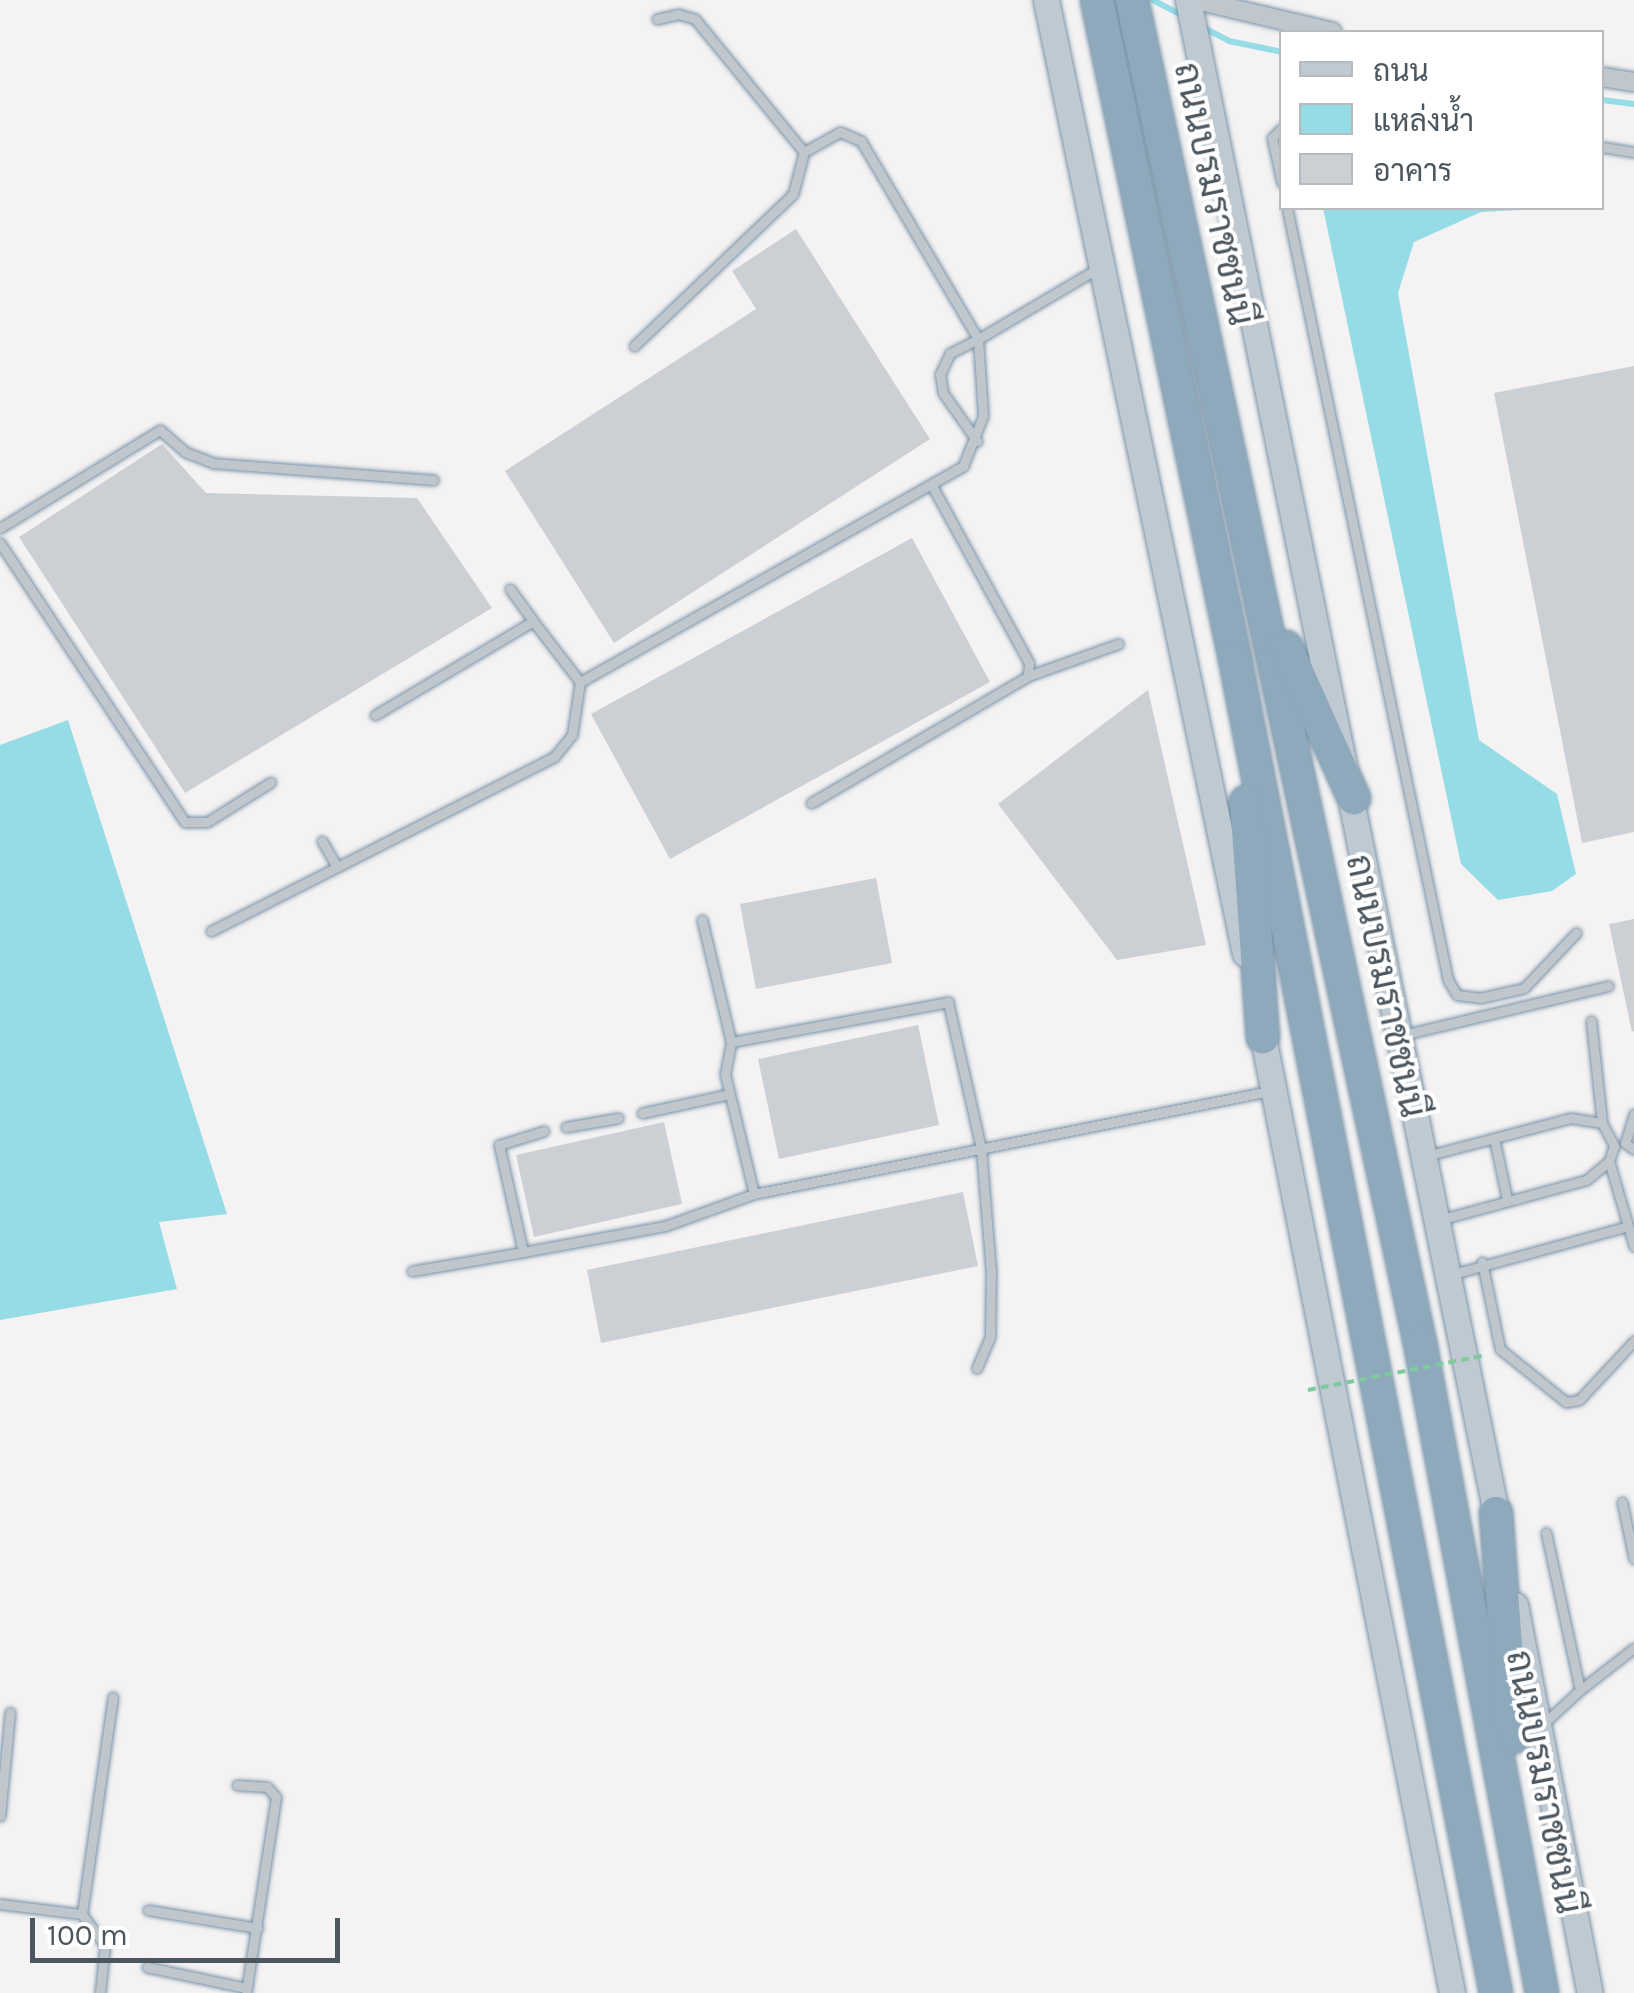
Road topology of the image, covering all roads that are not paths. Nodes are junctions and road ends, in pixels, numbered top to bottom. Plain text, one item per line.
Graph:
1 (1046, 0) edge
2 (1097, 0) edge
3 (1188, 0) edge
4 (1201, 1) edge
5 (1132, 5) edge
6 (657, 20) dead end
7 (1324, 30) edge
8 (1604, 77) edge
9 (1634, 82) edge
10 (1279, 131) edge
11 (1604, 148) edge
12 (804, 152) junction
13 (1634, 152) edge
14 (1279, 170) edge
15 (1286, 210) edge
16 (1100, 268) junction
17 (978, 339) junction
18 (634, 346) dead end
19 (977, 440) junction
20 (433, 480) dead end
21 (932, 484) junction
22 (0, 528) edge
23 (0, 543) edge
24 (1258, 584) junction
25 (510, 589) dead end
26 (532, 622) junction
27 (1118, 644) dead end
28 (1235, 658) junction
29 (1028, 676) junction
30 (580, 682) junction
31 (375, 715) dead end
32 (271, 782) dead end
33 (1354, 798) junction
34 (811, 803) dead end
35 (322, 841) dead end
36 (337, 868) junction
37 (702, 920) dead end
38 (211, 932) dead end
39 (1576, 933) dead end
40 (1608, 986) dead end
41 (1591, 1020) dead end
42 (1402, 1035) junction
43 (1263, 1037) junction
44 (731, 1042) junction
45 (1273, 1090) junction
46 (729, 1094) junction
47 (642, 1113) dead end
48 (1634, 1114) edge
49 (618, 1118) dead end
50 (1602, 1123) junction
51 (566, 1127) dead end
52 (544, 1131) dead end
53 (1494, 1138) junction
54 (1627, 1145) edge
55 (981, 1148) junction
56 (1426, 1156) junction
57 (1609, 1161) junction
58 (754, 1194) junction
59 (1508, 1199) junction
60 (1439, 1220) junction
61 (1628, 1226) junction
62 (1634, 1246) edge
63 (523, 1252) junction
64 (1482, 1262) junction
65 (412, 1271) dead end
66 (1450, 1275) junction
67 (1634, 1341) edge
68 (978, 1368) dead end
69 (1622, 1502) dead end
70 (1496, 1512) junction
71 (1546, 1534) dead end
72 (1634, 1559) edge
73 (1634, 1648) edge
74 (1580, 1690) junction
75 (114, 1697) dead end
76 (10, 1712) dead end
77 (1540, 1726) junction
78 (237, 1785) dead end
79 (0, 1816) edge
80 (1525, 1893) junction
81 (0, 1904) edge
82 (148, 1910) dead end
83 (82, 1914) junction
84 (258, 1928) junction
85 (147, 1967) dead end
86 (247, 1990) edge
87 (100, 1993) edge
88 (1452, 1993) edge
89 (1496, 1993) edge
90 (1542, 1993) edge
91 (1590, 1993) edge

1 - 16 main road
2 - 28 highway, ถนนบรมราชชนนี
3 - 33 main road
4 - 7 street
5 - 24 highway, ถนนบรมราชชนนี
6 - 12 lane
8 - 9 street
10 - 14 lane
11 - 13 lane
12 - 17 lane
12 - 18 lane
15 - 39 lane
16 - 17 lane
16 - 43 main road
17 - 19 lane
17 - 19 lane
19 - 21 lane
20 - 22 lane
21 - 29 lane
21 - 30 lane
23 - 32 lane
24 - 33 highway
24 - 80 highway, ถนนบรมราชชนนี
25 - 26 lane
26 - 30 lane
26 - 31 lane
27 - 29 lane
28 - 43 highway
28 - 89 highway, ถนนบรมราชชนนี
29 - 34 lane
30 - 36 lane
33 - 42 main road
35 - 36 lane
36 - 38 lane
37 - 44 lane
40 - 42 lane
41 - 50 lane
42 - 56 main road
43 - 45 main road
44 - 46 lane
44 - 55 lane
45 - 55 lane
45 - 88 main road
46 - 47 lane
46 - 58 lane
48 - 54 lane
49 - 51 lane
50 - 53 lane
50 - 54 lane
52 - 63 lane
53 - 56 lane
53 - 59 lane
54 - 57 lane
55 - 58 lane
55 - 68 lane
56 - 60 main road
57 - 59 lane
57 - 61 lane
58 - 63 lane
59 - 60 lane
60 - 66 main road
61 - 62 lane
61 - 64 lane
63 - 65 lane
64 - 66 lane
64 - 67 lane
66 - 70 main road
69 - 72 lane
70 - 77 main road
70 - 80 highway
71 - 74 lane
73 - 74 lane
74 - 77 lane
75 - 83 lane
76 - 79 lane
77 - 91 main road
78 - 84 lane
80 - 90 highway, ถนนบรมราชชนนี
81 - 83 lane
82 - 84 lane
83 - 87 lane
84 - 86 lane
85 - 86 lane

